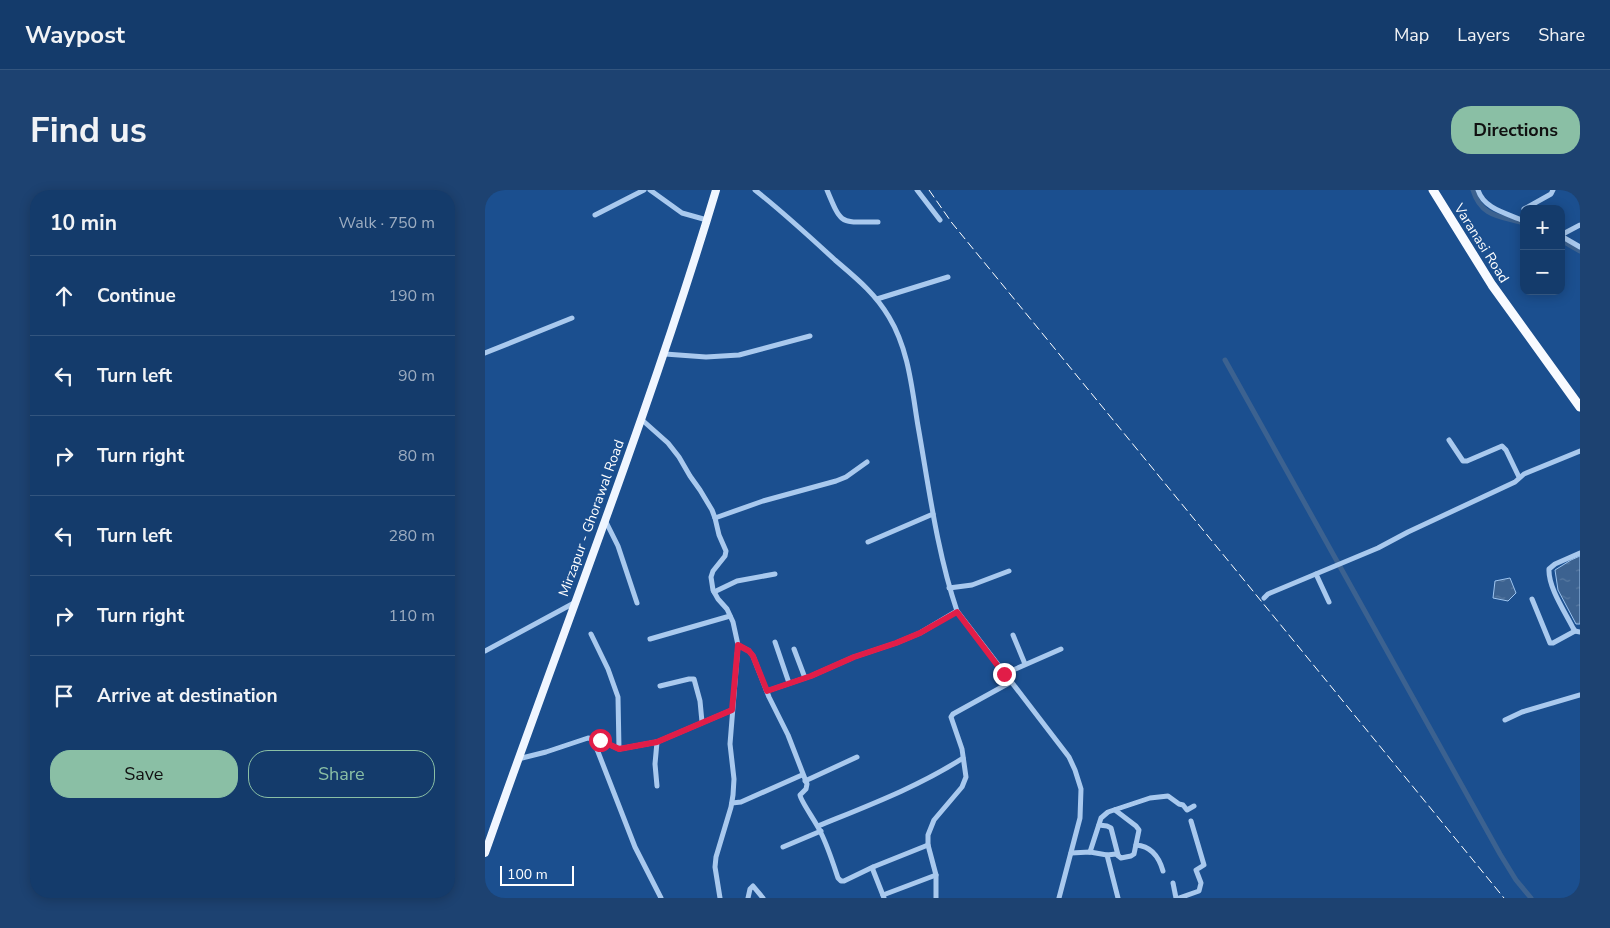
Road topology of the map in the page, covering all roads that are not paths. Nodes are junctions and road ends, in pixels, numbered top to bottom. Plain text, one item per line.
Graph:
1 (644, 190) edge
2 (650, 190) edge
3 (716, 190) edge
4 (755, 190) edge
5 (827, 190) edge
6 (917, 190) edge
7 (1433, 190) edge
8 (1478, 190) edge
9 (1553, 190) edge
10 (1531, 205) edge
11 (1520, 211) edge
12 (1511, 214) junction
13 (595, 215) dead end
14 (1520, 218) edge
15 (707, 220) junction
16 (939, 220) dead end
17 (878, 222) dead end
18 (1580, 225) edge
19 (1565, 233) edge
20 (1565, 237) edge
21 (1580, 246) edge
22 (947, 277) dead end
23 (880, 298) junction
24 (572, 318) dead end
25 (810, 336) dead end
26 (485, 353) edge
27 (665, 354) junction
28 (1580, 407) edge
29 (641, 418) junction
30 (1449, 440) dead end
31 (1580, 451) edge
32 (867, 462) dead end
33 (1519, 477) junction
34 (933, 514) junction
35 (715, 518) junction
36 (605, 519) junction
37 (868, 542) dead end
38 (1580, 554) edge
39 (1009, 571) dead end
40 (775, 574) dead end
41 (1316, 574) junction
42 (951, 588) junction
43 (714, 592) junction
44 (1264, 598) dead end
45 (1532, 599) dead end
46 (1329, 602) dead end
47 (574, 603) junction
48 (637, 603) dead end
49 (957, 612) junction
50 (730, 616) junction
51 (1577, 631) edge
52 (591, 634) dead end
53 (1013, 635) dead end
54 (650, 639) dead end
55 (775, 642) dead end
56 (738, 645) junction
57 (794, 649) dead end
58 (1061, 649) dead end
59 (485, 651) edge
60 (1025, 664) junction
61 (1006, 673) junction
62 (805, 678) junction
63 (1011, 682) junction
64 (789, 683) junction
65 (660, 686) dead end
66 (767, 691) junction
67 (1580, 695) edge
68 (732, 710) junction
69 (1505, 720) dead end
70 (702, 722) junction
71 (593, 739) junction
72 (657, 742) junction
73 (619, 749) junction
74 (857, 757) dead end
75 (963, 758) junction
76 (518, 759) junction
77 (802, 775) junction
78 (805, 781) junction
79 (657, 786) dead end
80 (732, 803) junction
81 (1194, 806) dead end
82 (1115, 810) junction
83 (1191, 822) dead end
84 (1099, 825) junction
85 (819, 829) junction
86 (1136, 844) junction
87 (928, 845) junction
88 (783, 847) dead end
89 (485, 852) edge
90 (1090, 852) junction
91 (1071, 853) junction
92 (1107, 855) junction
93 (1118, 855) junction
94 (873, 867) junction
95 (1163, 871) dead end
96 (936, 874) junction
97 (1173, 883) dead end
98 (884, 897) edge
99 (661, 898) edge
100 (720, 898) edge
101 (748, 898) edge
102 (763, 898) edge
103 (936, 898) edge
104 (1059, 898) edge
105 (1118, 898) edge
106 (1178, 898) edge

1 - 13 street
2 - 15 street
3 - 15 main road, Mirzapur - Ghorawal Road
4 - 23 street
5 - 17 street
6 - 16 street
7 - 28 highway, Varanasi Road
8 - 12 street
9 - 10 street
11 - 12 street
12 - 14 street
15 - 27 main road, Mirzapur - Ghorawal Road
18 - 19 street
20 - 21 street
22 - 23 street
23 - 34 street
24 - 26 street
25 - 27 street
27 - 29 main road, Mirzapur - Ghorawal Road
29 - 35 street
29 - 36 main road, Mirzapur - Ghorawal Road
30 - 33 street
31 - 33 street
32 - 35 street
33 - 41 street
34 - 37 street
34 - 42 street
35 - 43 street
36 - 47 main road, Mirzapur - Ghorawal Road
36 - 48 street
38 - 51 street
39 - 42 street
40 - 43 street
41 - 44 street
41 - 46 street
42 - 49 street
43 - 50 street
45 - 51 street
47 - 59 street
47 - 76 main road, Mirzapur - Ghorawal Road
49 - 61 street
49 - 62 street
50 - 54 street
50 - 56 street
52 - 73 street
53 - 60 street
55 - 64 street
56 - 66 street
56 - 68 street
57 - 62 street
58 - 60 street
60 - 61 street
61 - 63 street
62 - 64 street
63 - 75 street
63 - 91 street
64 - 66 street
65 - 70 street
66 - 77 street
67 - 69 street
68 - 70 street
68 - 80 street
70 - 72 street
71 - 73 street
71 - 76 street
71 - 99 street
72 - 73 street
72 - 79 street
74 - 78 street
75 - 85 street
75 - 87 street
76 - 89 main road, Mirzapur - Ghorawal Road
77 - 78 street
77 - 80 street
78 - 85 street
80 - 100 street
81 - 82 street
82 - 84 street
82 - 86 street
83 - 106 street
84 - 90 street
84 - 93 street
85 - 88 street
85 - 94 street
86 - 93 street
86 - 95 street
87 - 94 street
87 - 96 street
90 - 91 street
90 - 92 street
91 - 104 street
92 - 93 street
92 - 105 street
94 - 98 street
96 - 98 street
96 - 103 street
97 - 106 street
101 - 102 street

